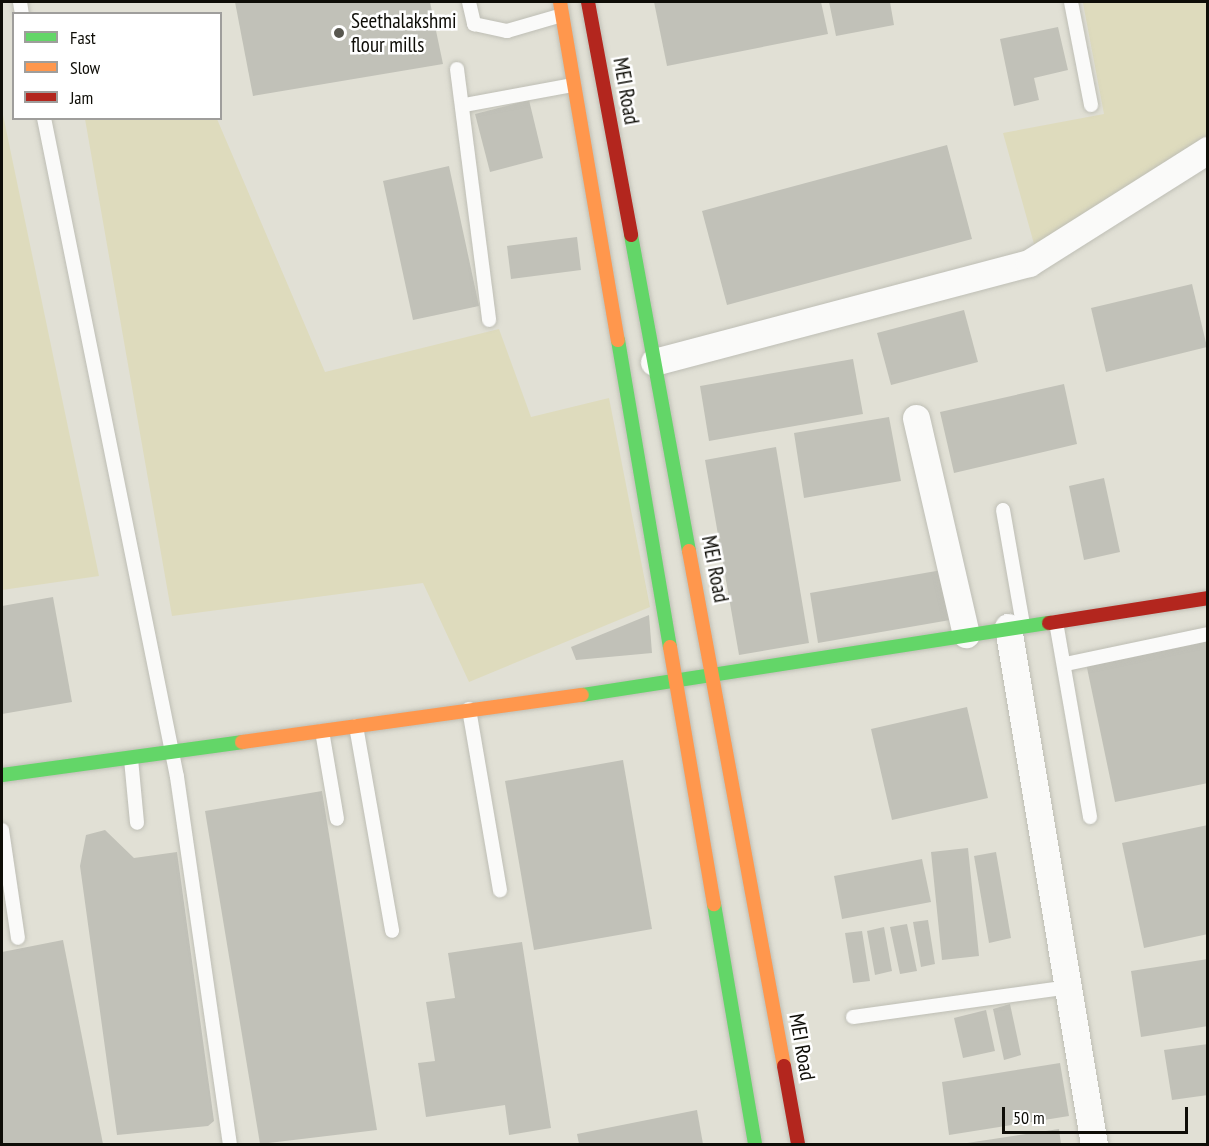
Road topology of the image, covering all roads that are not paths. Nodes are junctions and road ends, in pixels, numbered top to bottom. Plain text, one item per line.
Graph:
1 (469, 2) edge
2 (588, 2) edge
3 (1071, 2) edge
4 (561, 8) edge
5 (457, 69) dead end
6 (573, 85) junction
7 (464, 105) junction
8 (1091, 105) dead end
9 (44, 120) edge
10 (1208, 150) edge
11 (489, 320) dead end
12 (654, 362) junction
13 (916, 418) dead end
14 (1003, 510) dead end
15 (1208, 598) edge
16 (1056, 620) junction
17 (1015, 626) junction
18 (966, 634) junction
19 (1208, 634) edge
20 (1066, 664) junction
21 (714, 675) junction
22 (672, 682) junction
23 (469, 707) junction
24 (356, 724) junction
25 (321, 729) junction
26 (173, 753) junction
27 (131, 759) junction
28 (2, 775) edge
29 (1090, 817) dead end
30 (337, 819) dead end
31 (138, 823) dead end
32 (2, 830) edge
33 (500, 890) dead end
34 (392, 931) dead end
35 (18, 938) dead end
36 (1068, 987) junction
37 (853, 1017) dead end
38 (230, 1144) edge
39 (755, 1144) edge
40 (798, 1144) edge
41 (1094, 1144) edge

1 - 4 lane
2 - 12 street, MEI Road
3 - 8 lane
4 - 6 street
5 - 7 lane
6 - 7 lane
6 - 22 street
7 - 11 lane
9 - 26 lane
10 - 12 street
12 - 21 street, MEI Road
13 - 18 street
14 - 17 lane
15 - 16 street
16 - 17 street
16 - 20 lane
17 - 18 street
17 - 36 street
18 - 21 street
19 - 20 lane
20 - 29 lane
21 - 22 street
21 - 40 street, MEI Road
22 - 23 street
22 - 39 street
23 - 24 street
23 - 33 lane
24 - 25 street
24 - 34 lane
25 - 26 street
25 - 30 lane
26 - 27 street
26 - 38 lane
27 - 28 street
27 - 31 lane
32 - 35 lane
36 - 37 lane
36 - 41 street

